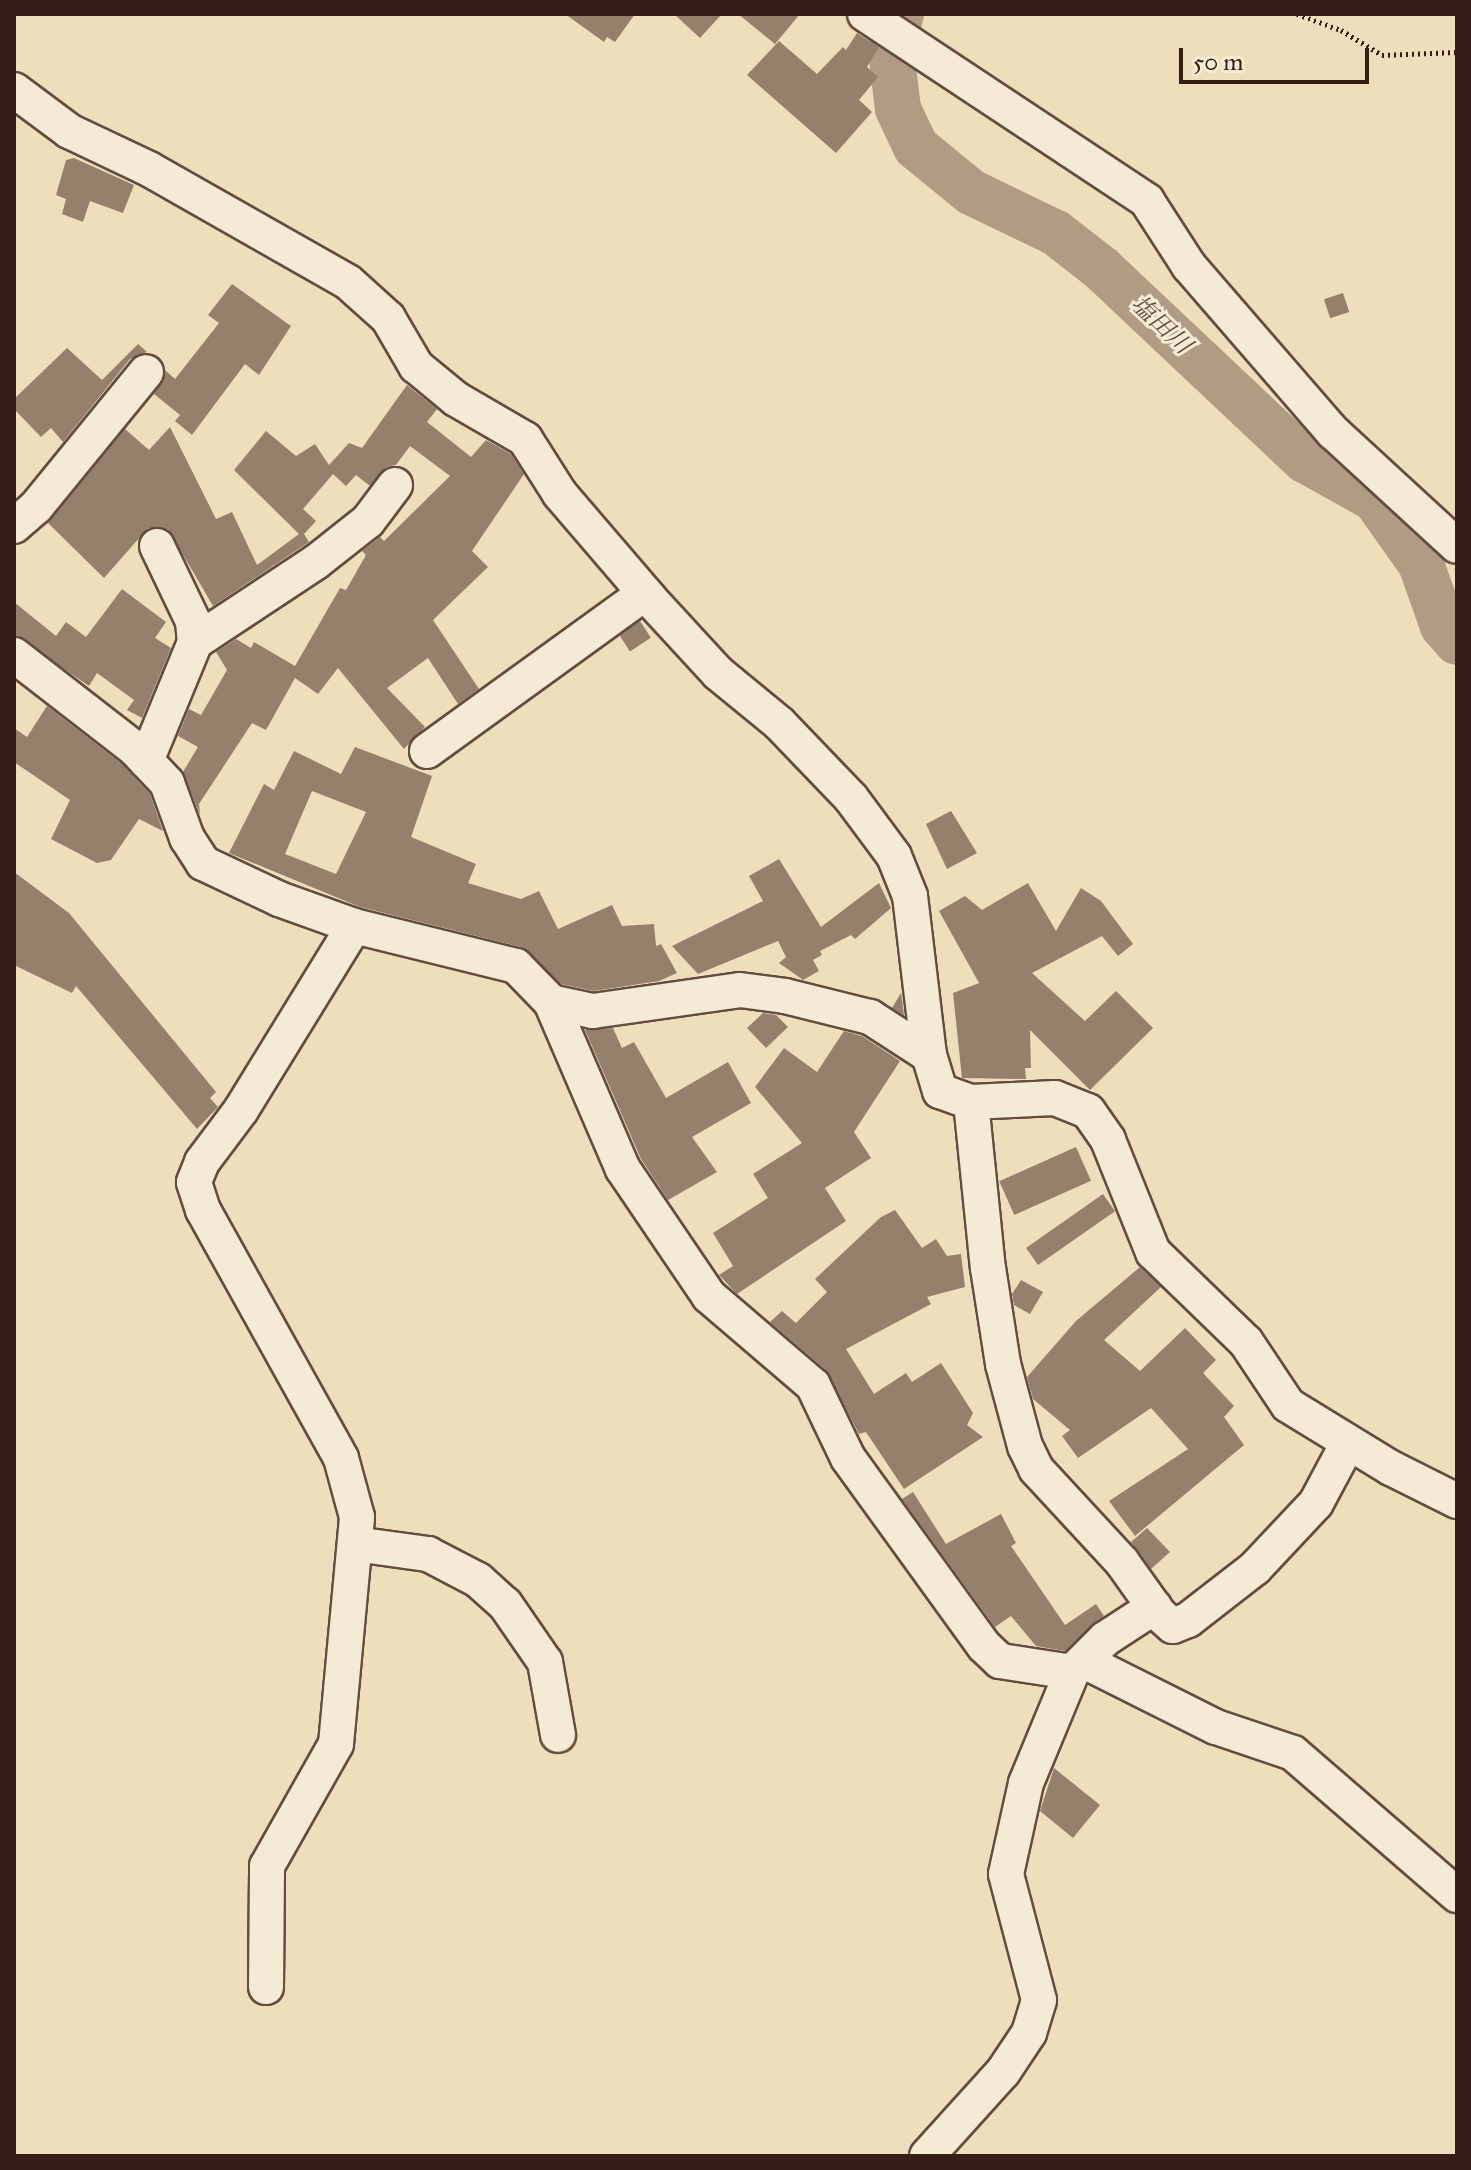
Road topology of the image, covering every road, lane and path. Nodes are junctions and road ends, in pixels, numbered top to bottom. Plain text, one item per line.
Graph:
1 (1297, 14) edge
2 (885, 27) edge
3 (1457, 52) edge
4 (14, 90) edge
5 (146, 372) dead end
6 (395, 485) dead end
7 (14, 526) edge
8 (157, 546) dead end
9 (1457, 546) edge
10 (645, 593) junction
11 (195, 642) junction
12 (14, 655) edge
13 (427, 751) dead end
14 (146, 761) junction
15 (354, 926) junction
16 (551, 1002) junction
17 (929, 1055) junction
18 (971, 1102) junction
19 (1348, 1443) junction
20 (1457, 1501) edge
21 (355, 1544) junction
22 (1154, 1607) junction
23 (1079, 1667) junction
24 (558, 1735) dead end
25 (1457, 1895) edge
26 (266, 1987) dead end
27 (927, 2156) edge

1 - 3 path
2 - 9 street
4 - 10 street
5 - 7 street
6 - 11 street
8 - 11 street
10 - 13 street
10 - 17 street
11 - 14 street
12 - 14 street
14 - 15 street
15 - 16 street
15 - 21 street
16 - 17 street
16 - 23 street
17 - 18 street
18 - 19 street
18 - 22 street
19 - 20 street
19 - 22 street
21 - 24 street
21 - 26 street
22 - 23 street
23 - 25 street
23 - 27 street

